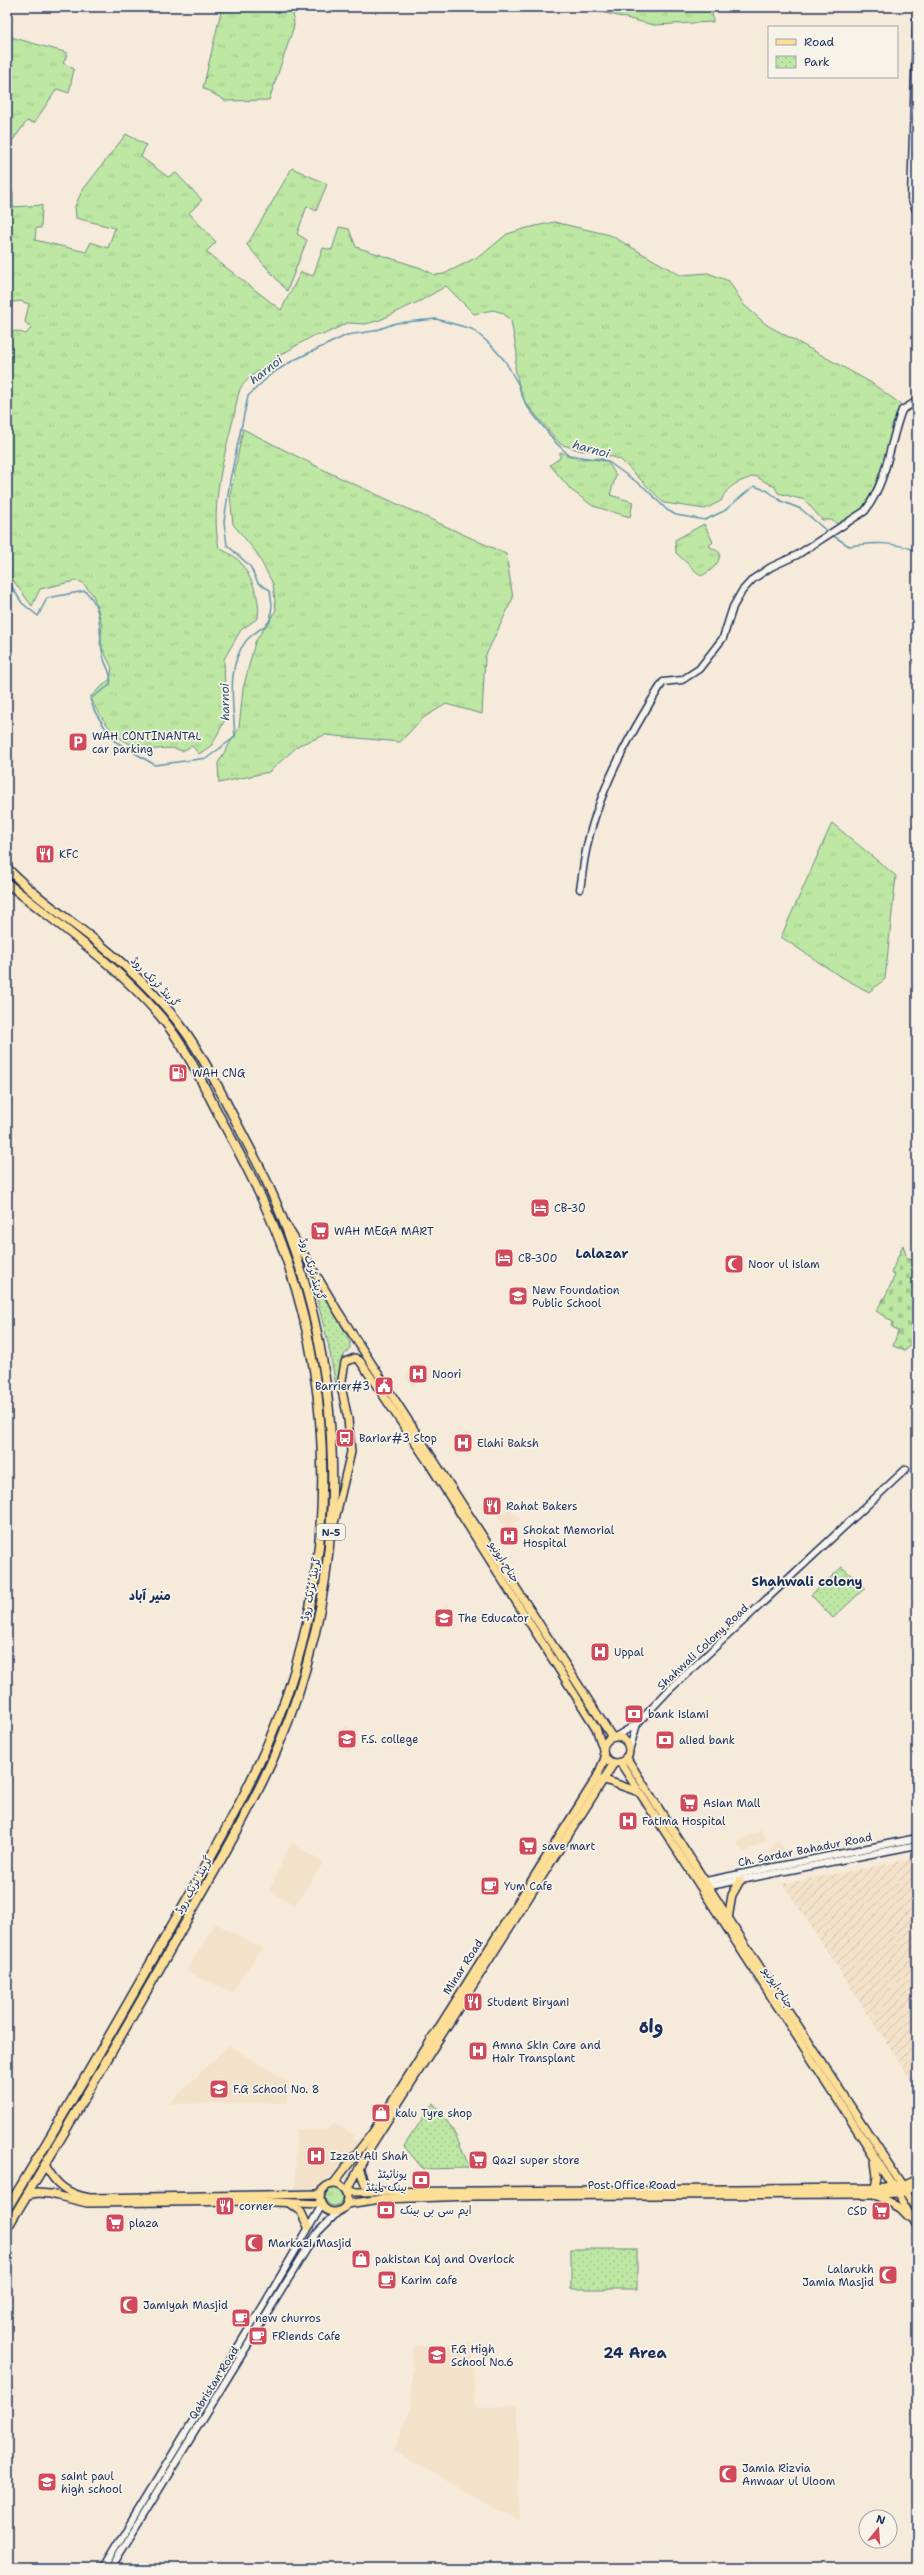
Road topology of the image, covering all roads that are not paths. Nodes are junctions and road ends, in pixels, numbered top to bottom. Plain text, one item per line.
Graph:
1 (917, 7) edge
2 (917, 212) edge
3 (917, 401) edge
4 (7, 868) edge
5 (7, 883) edge
6 (580, 889) dead end
7 (286, 1225) junction
8 (431, 1460) junction
9 (906, 1469) dead end
10 (331, 1532) junction
11 (313, 1584) junction
12 (324, 1586) junction
13 (637, 1724) junction
14 (614, 1737) junction
15 (602, 1749) junction
16 (627, 1756) junction
17 (606, 1758) junction
18 (617, 1763) junction
19 (602, 1779) junction
20 (640, 1792) junction
21 (917, 1838) edge
22 (917, 1845) edge
23 (806, 1864) junction
24 (740, 1881) junction
25 (703, 1885) junction
26 (521, 1903) junction
27 (728, 1919) junction
28 (88, 2073) junction
29 (97, 2078) junction
30 (365, 2150) junction
31 (875, 2160) junction
32 (45, 2165) junction
33 (359, 2168) junction
34 (334, 2183) junction
35 (915, 2184) edge
36 (894, 2187) junction
37 (905, 2188) junction
38 (347, 2191) junction
39 (385, 2191) junction
40 (874, 2191) junction
41 (556, 2192) junction
42 (898, 2193) junction
43 (320, 2194) junction
44 (27, 2195) junction
45 (289, 2202) junction
46 (321, 2204) junction
47 (347, 2204) junction
48 (917, 2208) edge
49 (7, 2209) edge
50 (338, 2212) junction
51 (917, 2226) edge
52 (308, 2227) junction
53 (7, 2228) edge
54 (214, 2393) junction
55 (103, 2568) edge
56 (111, 2568) edge

1 - 2 street
3 - 6 street
4 - 7 highway, گرینڈ ٹرنک روڈ / N-5
5 - 11 highway, گرینڈ ٹرنک روڈ / N-5
7 - 8 main road, جناح ایونیو
7 - 10 highway, گرینڈ ٹرنک روڈ / N-5
8 - 10 main road, جناح ایونیو
8 - 14 main road, جناح ایونیو
8 - 15 main road, جناح ایونیو
9 - 13 street, Shahwali Colony Road
10 - 12 highway, گرینڈ ٹرنک روڈ / N-5
11 - 12 highway
11 - 28 highway, گرینڈ ٹرنک روڈ / N-5
12 - 29 highway, گرینڈ ٹرنک روڈ / N-5
13 - 14 street, Shahwali Colony Road
13 - 16 street, Shahwali Colony Road
14 - 15 main road
14 - 16 main road
15 - 17 main road
16 - 18 main road
16 - 25 main road, جناح ایونیو
17 - 18 main road
17 - 26 main road, Minar Road
18 - 19 main road, Minar Road
18 - 20 main road, جناح ایونیو
19 - 20 main road
19 - 26 main road, Minar Road
20 - 25 main road, جناح ایونیو
21 - 23 street, Ch. Sardar Bahadur Road
22 - 23 street, Ch. Sardar Bahadur Road
23 - 24 street, Ch. Sardar Bahadur Road
23 - 25 street, Ch. Sardar Bahadur Road
24 - 25 street, Ch. Sardar Bahadur Road
24 - 27 main road
25 - 27 main road, جناح ایونیو
25 - 31 main road, جناح ایونیو
26 - 30 main road, Minar Road
27 - 37 main road, جناح ایونیو
28 - 29 highway
28 - 49 highway, گرینڈ ٹرنک روڈ / N-5
29 - 32 highway, گرینڈ ٹرنک روڈ / N-5
30 - 33 main road, Minar Road
30 - 34 main road, Minar Road
31 - 36 main road, جناح ایونیو
31 - 40 main road
32 - 43 main road
32 - 44 highway, گرینڈ ٹرنک روڈ / N-5
33 - 38 main road, Minar Road
33 - 39 main road
34 - 38 main road
34 - 43 main road
35 - 37 main road, Post Office Road
36 - 37 main road, Post Office Road
36 - 40 main road, Post Office Road
36 - 42 main road, جناح ایونیو
37 - 42 main road, Post Office Road
37 - 48 main road, جناح ایونیو
38 - 39 main road, Post Office Road
38 - 47 main road
39 - 41 main road, Post Office Road
40 - 41 main road, Post Office Road
40 - 42 main road, Post Office Road
40 - 51 main road
41 - 47 main road, Post Office Road
42 - 51 main road, جناح ایونیو
43 - 46 main road
44 - 45 main road
44 - 53 highway, گرینڈ ٹرنک روڈ / N-5
45 - 46 main road
45 - 52 main road
46 - 50 main road
46 - 52 street, Qabristan Road
47 - 50 main road
50 - 54 street, Qabristan Road
52 - 54 street, Qabristan Road
54 - 55 street, Qabristan Road
54 - 56 street, Qabristan Road

